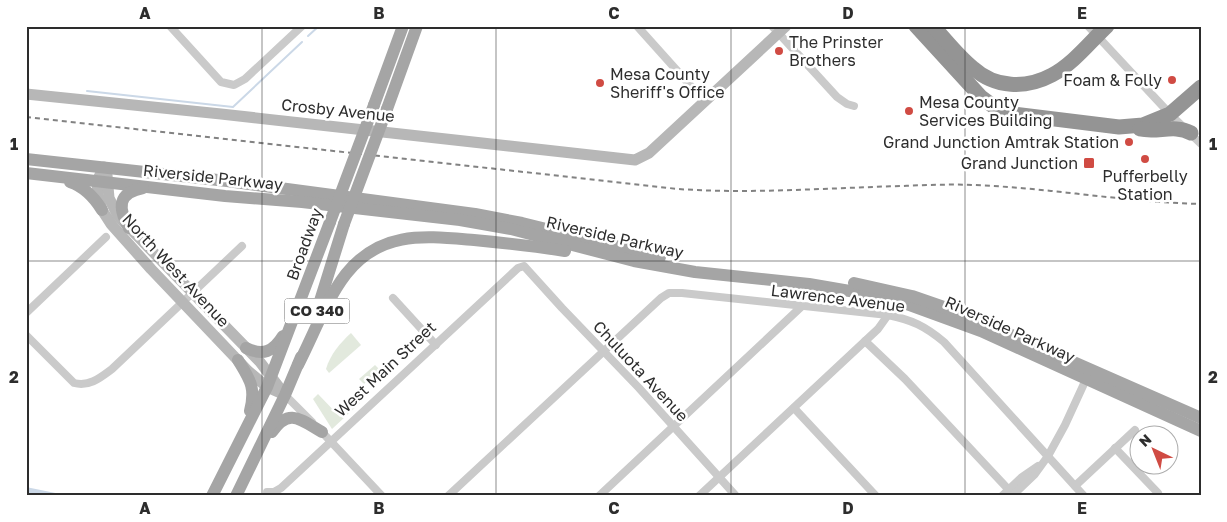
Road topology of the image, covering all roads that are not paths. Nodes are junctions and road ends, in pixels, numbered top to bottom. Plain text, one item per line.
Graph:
1 (170, 26) edge
2 (302, 26) edge
3 (403, 26) edge
4 (417, 26) edge
5 (637, 26) edge
6 (916, 26) edge
7 (933, 26) edge
8 (779, 29) edge
9 (1097, 30) edge
10 (1201, 87) edge
11 (26, 94) edge
12 (704, 103) junction
13 (854, 106) dead end
14 (1170, 114) junction
15 (1131, 127) junction
16 (1196, 139) edge
17 (26, 159) edge
18 (104, 167) junction
19 (26, 173) edge
20 (53, 176) junction
21 (102, 182) junction
22 (145, 187) junction
23 (102, 210) junction
24 (129, 228) junction
25 (106, 237) dead end
26 (242, 246) dead end
27 (634, 261) junction
28 (524, 266) joint
29 (192, 292) junction
30 (393, 298) dead end
31 (182, 301) junction
32 (298, 307) junction
33 (801, 307) junction
34 (26, 313) edge
35 (888, 315) junction
36 (26, 335) edge
37 (865, 341) junction
38 (436, 345) junction
39 (246, 348) junction
40 (604, 351) junction
41 (238, 360) junction
42 (298, 365) junction
43 (1088, 374) junction
44 (269, 382) junction
45 (285, 395) junction
46 (794, 408) junction
47 (1201, 418) edge
48 (674, 426) junction
49 (1201, 432) edge
50 (1130, 434) edge
51 (327, 437) junction
52 (1115, 448) junction
53 (234, 453) junction
54 (1048, 456) junction
55 (250, 466) junction
56 (720, 477) junction
57 (1075, 486) junction
58 (267, 492) dead end
59 (1010, 493) edge
60 (1158, 493) dead end
61 (212, 496) edge
62 (236, 496) edge
63 (382, 496) edge
64 (448, 496) edge
65 (599, 496) edge
66 (699, 496) edge
67 (736, 496) edge
68 (876, 496) edge
69 (1002, 496) edge
70 (1084, 496) edge

1 - 2 street
3 - 32 main road, Broadway / CO 340, bridge
4 - 42 main road, Broadway / CO 340, bridge
5 - 12 street
6 - 15 highway
7 - 9 highway
8 - 12 street
8 - 13 street
9 - 14 street
10 - 14 highway
11 - 12 street, Crosby Avenue
14 - 15 highway
14 - 16 street
15 - 16 highway
17 - 18 main road, Riverside Parkway
18 - 21 street, North West Avenue
18 - 43 main road, Riverside Parkway
19 - 20 main road, Riverside Parkway
20 - 21 main road, Riverside Parkway
20 - 23 main road
21 - 22 main road, Riverside Parkway
21 - 23 street, North West Avenue
21 - 24 street, North West Avenue
22 - 24 main road
22 - 27 main road, Riverside Parkway
23 - 31 street, North West Avenue
24 - 29 street, North West Avenue
25 - 34 street
26 - 29 street
27 - 42 main road
27 - 43 main road, Riverside Parkway
28 - 38 street, West Main Street
28 - 40 street, Chuluota Avenue
29 - 31 street
29 - 39 street, North West Avenue
30 - 38 street
31 - 36 street
31 - 41 street, North West Avenue
32 - 39 main road
32 - 44 main road, Broadway / CO 340
33 - 35 street, Lawrence Avenue
33 - 40 street, Lawrence Avenue
33 - 48 street
35 - 37 street
35 - 54 street, Lawrence Avenue
37 - 46 street
37 - 59 street
38 - 51 street, West Main Street
39 - 44 street, North West Avenue
40 - 48 street, Chuluota Avenue
40 - 64 street
41 - 44 street, North West Avenue
41 - 53 main road
42 - 45 main road, Broadway / CO 340
43 - 47 main road, Riverside Parkway
43 - 49 main road, Riverside Parkway
43 - 54 street
44 - 45 street, North West Avenue
44 - 53 main road, Broadway / CO 340
45 - 51 street, North West Avenue
45 - 55 main road, Broadway / CO 340
46 - 56 street
46 - 68 street
48 - 56 street, Chuluota Avenue
48 - 65 street
50 - 52 street
51 - 55 main road
51 - 58 street, West Main Street
51 - 63 street, North West Avenue
52 - 57 street
52 - 60 street
53 - 61 main road, Broadway / CO 340
54 - 57 street, Lawrence Avenue
54 - 59 street
55 - 62 main road, Broadway / CO 340
56 - 66 street
56 - 67 street, Chuluota Avenue
57 - 70 street, Lawrence Avenue
59 - 69 street

